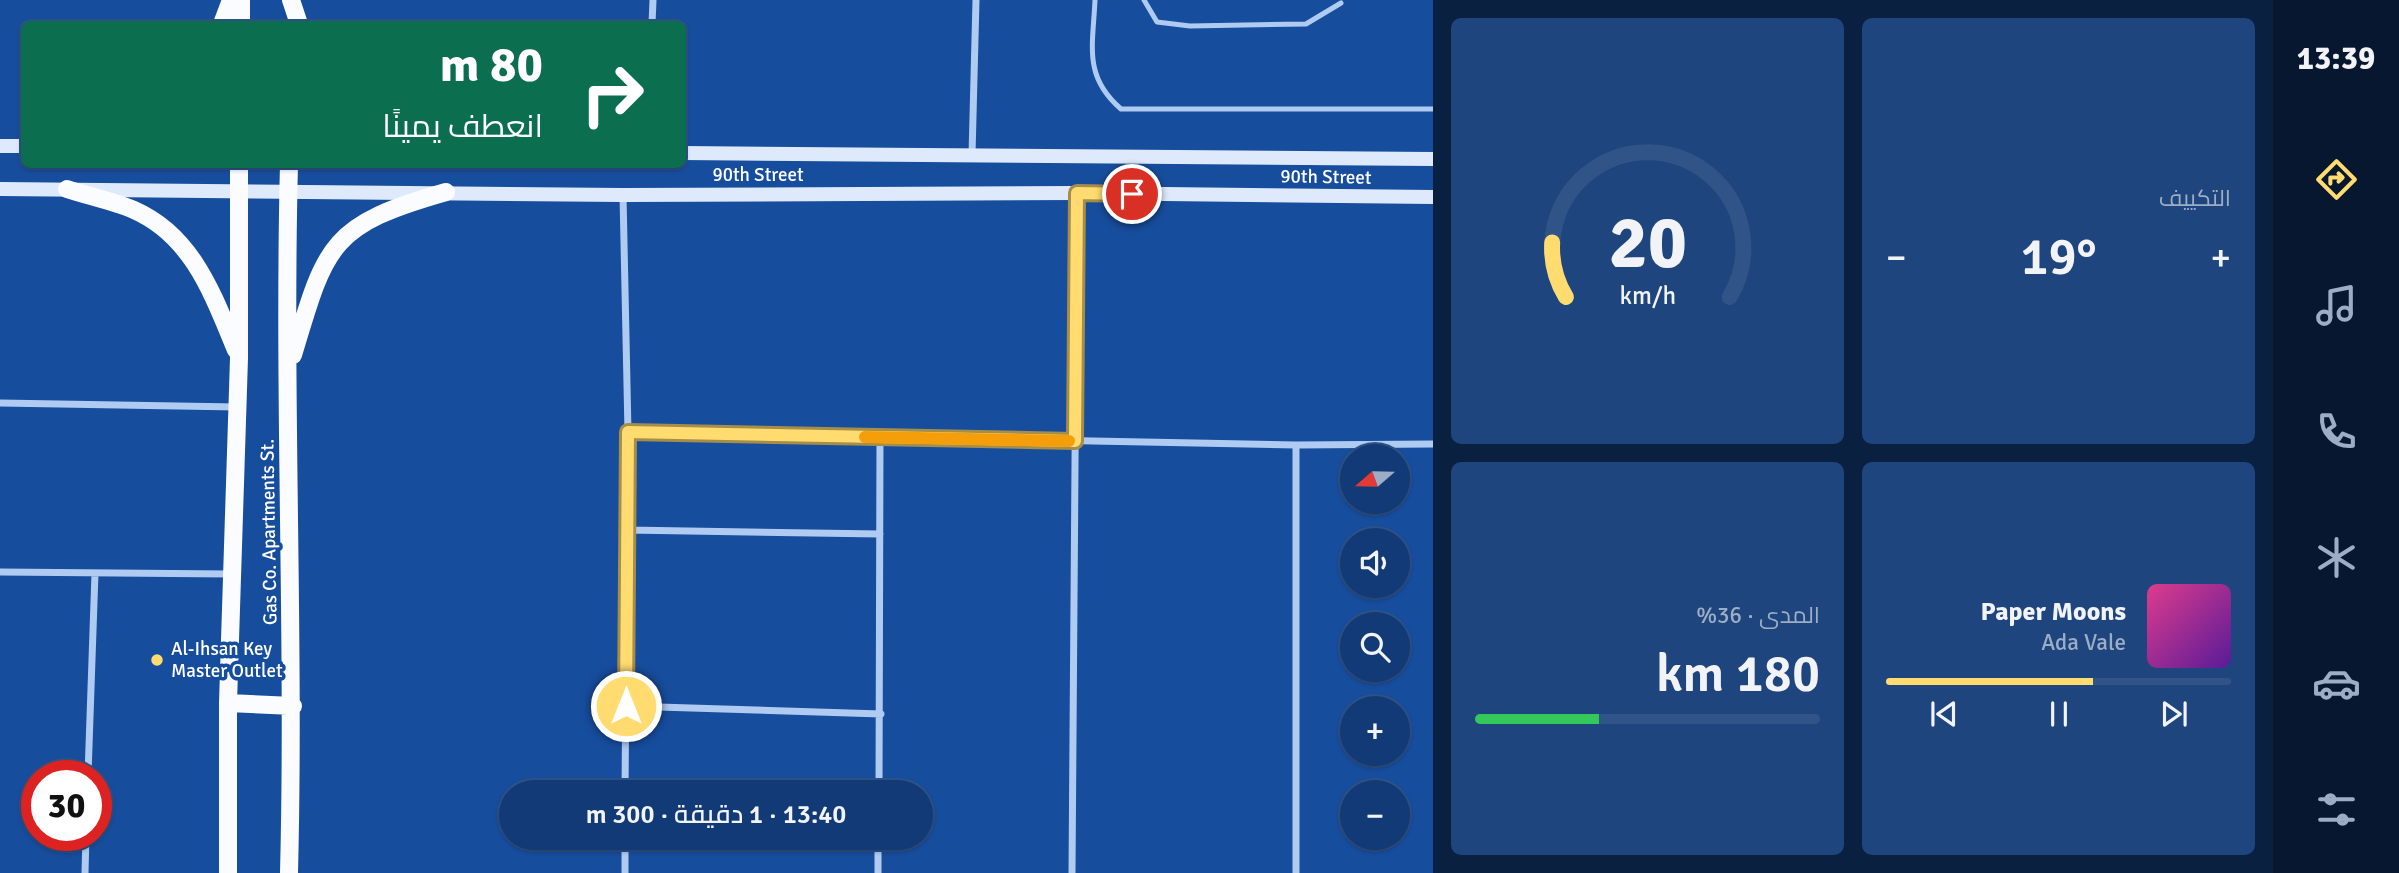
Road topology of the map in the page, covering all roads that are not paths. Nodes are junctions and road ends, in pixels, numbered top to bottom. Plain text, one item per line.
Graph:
1 (231, 0) edge
2 (242, 0) edge
3 (290, 0) edge
4 (653, 0) edge
5 (976, 0) edge
6 (1095, 0) edge
7 (1144, 0) edge
8 (1340, 3) dead end
9 (223, 21) edge
10 (241, 21) edge
11 (290, 21) edge
12 (298, 21) edge
13 (652, 21) edge
14 (1433, 109) edge
15 (0, 146) edge
16 (21, 146) edge
17 (686, 153) edge
18 (972, 155) junction
19 (1433, 159) edge
20 (240, 168) edge
21 (289, 168) edge
22 (0, 189) edge
23 (66, 190) junction
24 (288, 190) junction
25 (239, 191) junction
26 (446, 192) junction
27 (1077, 193) junction
28 (623, 195) junction
29 (1433, 197) edge
30 (239, 358) junction
31 (287, 375) junction
32 (0, 403) edge
33 (237, 407) junction
34 (628, 432) junction
35 (880, 437) junction
36 (1075, 441) junction
37 (1433, 444) edge
38 (1296, 445) junction
39 (627, 530) junction
40 (880, 534) junction
41 (0, 572) edge
42 (95, 573) junction
43 (232, 574) junction
44 (228, 703) junction
45 (293, 706) junction
46 (626, 706) junction
47 (881, 714) junction
48 (89, 760) edge
49 (625, 780) edge
50 (879, 780) edge
51 (625, 850) edge
52 (878, 850) edge
53 (86, 851) edge
54 (85, 873) edge
55 (228, 873) edge
56 (289, 873) edge
57 (625, 873) edge
58 (878, 873) edge
59 (1072, 873) edge
60 (1296, 873) edge

1 - 9 main road
2 - 10 main road
3 - 11 main road
3 - 12 main road
4 - 13 street
5 - 18 street
6 - 14 lane
7 - 8 lane
15 - 16 main road
17 - 18 main road, 90th Street
18 - 19 main road, 90th Street
20 - 25 main road, Gas Co. Apartments St.
21 - 24 main road, Gas Co. Apartments St.
22 - 23 main road, 90th Street
23 - 25 main road, 90th Street
23 - 30 main road
24 - 25 main road, 90th Street
24 - 26 main road, 90th Street
24 - 31 main road, Gas Co. Apartments St.
25 - 30 main road, Gas Co. Apartments St.
26 - 28 main road, 90th Street
26 - 31 main road
27 - 28 main road, 90th Street
27 - 29 main road, 90th Street
27 - 36 street
28 - 34 street
30 - 33 main road, Gas Co. Apartments St.
31 - 45 main road, Gas Co. Apartments St.
32 - 33 street
33 - 43 main road, Gas Co. Apartments St.
34 - 35 street
34 - 39 street
35 - 36 street
35 - 40 street
36 - 38 street
36 - 59 street
37 - 38 street
38 - 60 street
39 - 40 street
39 - 46 street
40 - 47 street
41 - 42 street
42 - 43 street
42 - 48 street
43 - 44 main road, Gas Co. Apartments St.
44 - 45 main road
44 - 55 main road, Gas Co. Apartments St.
45 - 56 main road, Gas Co. Apartments St.
46 - 47 street
46 - 49 street
47 - 50 street
51 - 57 street
52 - 58 street
53 - 54 street

